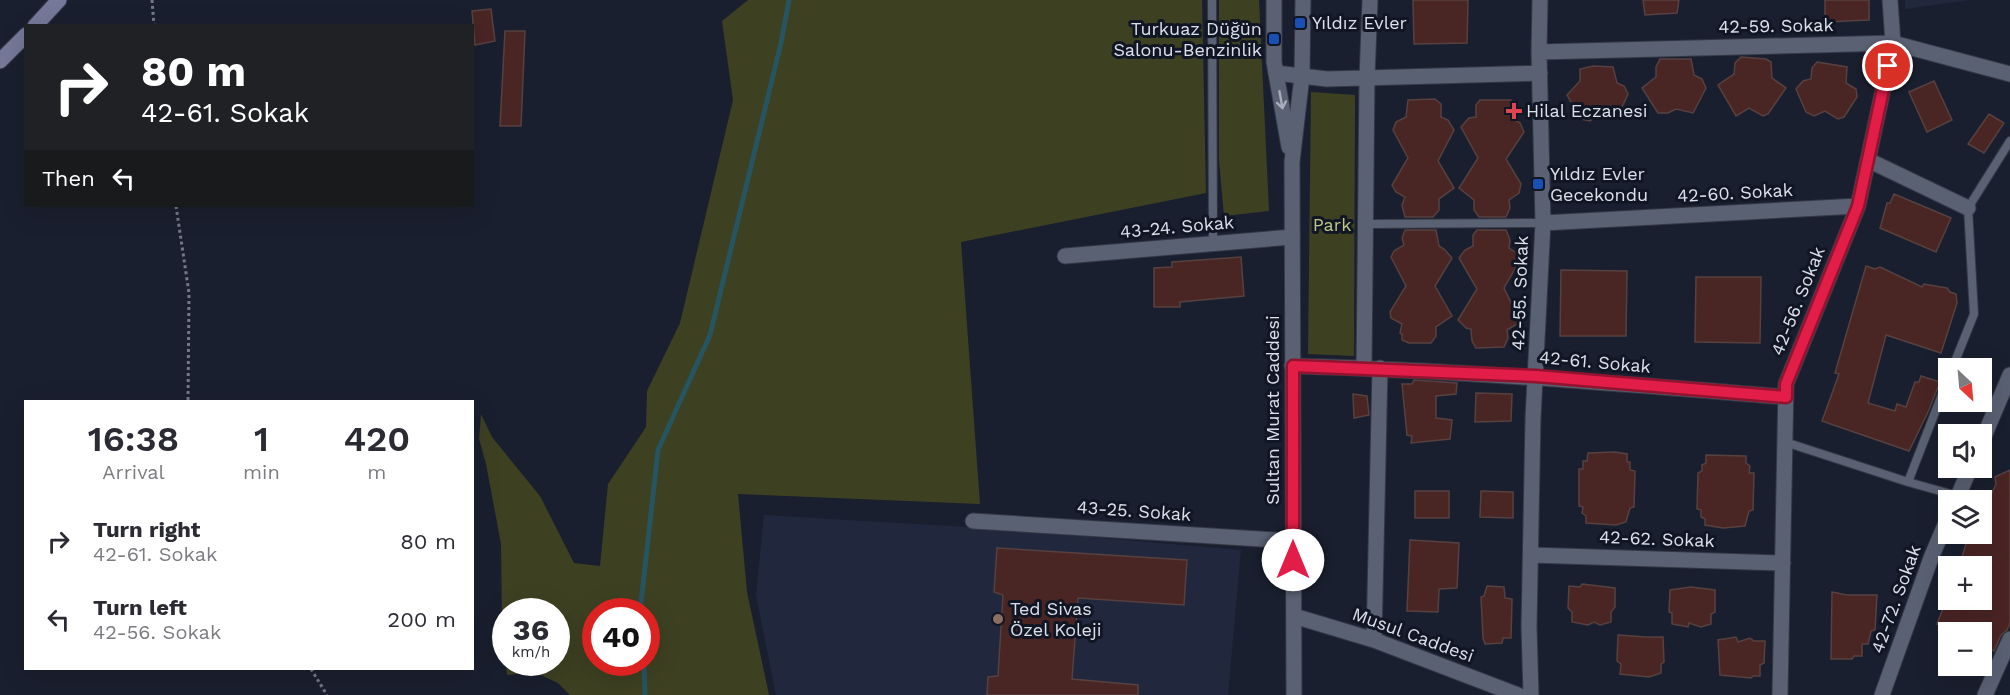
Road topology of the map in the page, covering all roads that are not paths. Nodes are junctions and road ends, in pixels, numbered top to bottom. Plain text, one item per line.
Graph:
1 (59, 0) edge
2 (1212, 0) edge
3 (1274, 0) edge
4 (1303, 0) edge
5 (1370, 0) edge
6 (1540, 0) edge
7 (1890, 0) edge
8 (36, 24) edge
9 (24, 37) edge
10 (1893, 43) junction
11 (1539, 52) junction
12 (0, 61) edge
13 (1276, 73) junction
14 (1540, 73) junction
15 (2010, 74) edge
16 (1302, 76) junction
17 (1367, 78) junction
18 (2010, 141) edge
19 (1868, 160) junction
20 (1292, 162) junction
21 (1858, 206) junction
22 (1968, 208) junction
23 (1543, 223) junction
24 (1365, 224) junction
25 (1292, 237) junction
26 (1213, 244) junction
27 (1065, 256) dead end
28 (1956, 358) edge
29 (1293, 366) junction
30 (1364, 367) junction
31 (1380, 368) junction
32 (2010, 375) edge
33 (1536, 376) junction
34 (1786, 397) junction
35 (1938, 405) edge
36 (1989, 424) edge
37 (1785, 442) junction
38 (1908, 482) junction
39 (1938, 492) edge
40 (973, 521) dead end
41 (1293, 541) junction
42 (1938, 542) edge
43 (1531, 555) junction
44 (1783, 562) junction
45 (1294, 616) junction
46 (2010, 639) edge
47 (1374, 640) junction
48 (1294, 695) edge
49 (1518, 695) edge
50 (1531, 695) edge
51 (1780, 695) edge
52 (1882, 695) edge
53 (1985, 695) edge

1 - 8 main road
2 - 26 lane
3 - 13 street
4 - 16 street
5 - 17 street
6 - 11 street, 42-55. Sokak
7 - 10 street, 42-56. Sokak
9 - 12 main road
10 - 11 street, 42-59. Sokak
10 - 15 street, 42-59. Sokak
10 - 19 street, 42-56. Sokak
11 - 14 street, 42-55. Sokak
13 - 16 street
13 -> 20 street
14 - 17 street
14 - 23 street, 42-55. Sokak
16 - 17 street
16 - 20 street
17 - 24 street
18 - 22 lane
19 - 21 street, 42-56. Sokak
19 - 22 street
20 - 25 street, Sultan Murat Caddesi
21 - 23 street, 42-60. Sokak
21 - 34 street, 42-56. Sokak
22 - 28 lane
23 - 24 lane
23 - 33 street, 42-55. Sokak
24 - 30 street
25 - 26 street, 43-24. Sokak
25 - 29 street, Sultan Murat Caddesi
26 - 27 street, 43-24. Sokak
29 - 30 street, 42-61. Sokak
29 - 41 street, Sultan Murat Caddesi
30 - 31 street, 42-61. Sokak
31 - 33 street, 42-61. Sokak
31 - 47 street
32 - 36 street
33 - 34 street, 42-61. Sokak
33 - 43 street, 42-55. Sokak
34 - 37 street, 42-56. Sokak
35 - 38 lane
37 - 38 lane
37 - 44 street, 42-56. Sokak
38 - 39 lane
40 - 41 street, 43-25. Sokak
41 - 45 street, Sultan Murat Caddesi
42 - 52 street, 42-72. Sokak
43 - 44 street, 42-62. Sokak
43 - 50 street, 42-55. Sokak
44 - 51 street, 42-56. Sokak
45 - 47 street, Musul Caddesi
45 - 48 street, Sultan Murat Caddesi
46 - 53 street
47 - 49 street, Musul Caddesi

